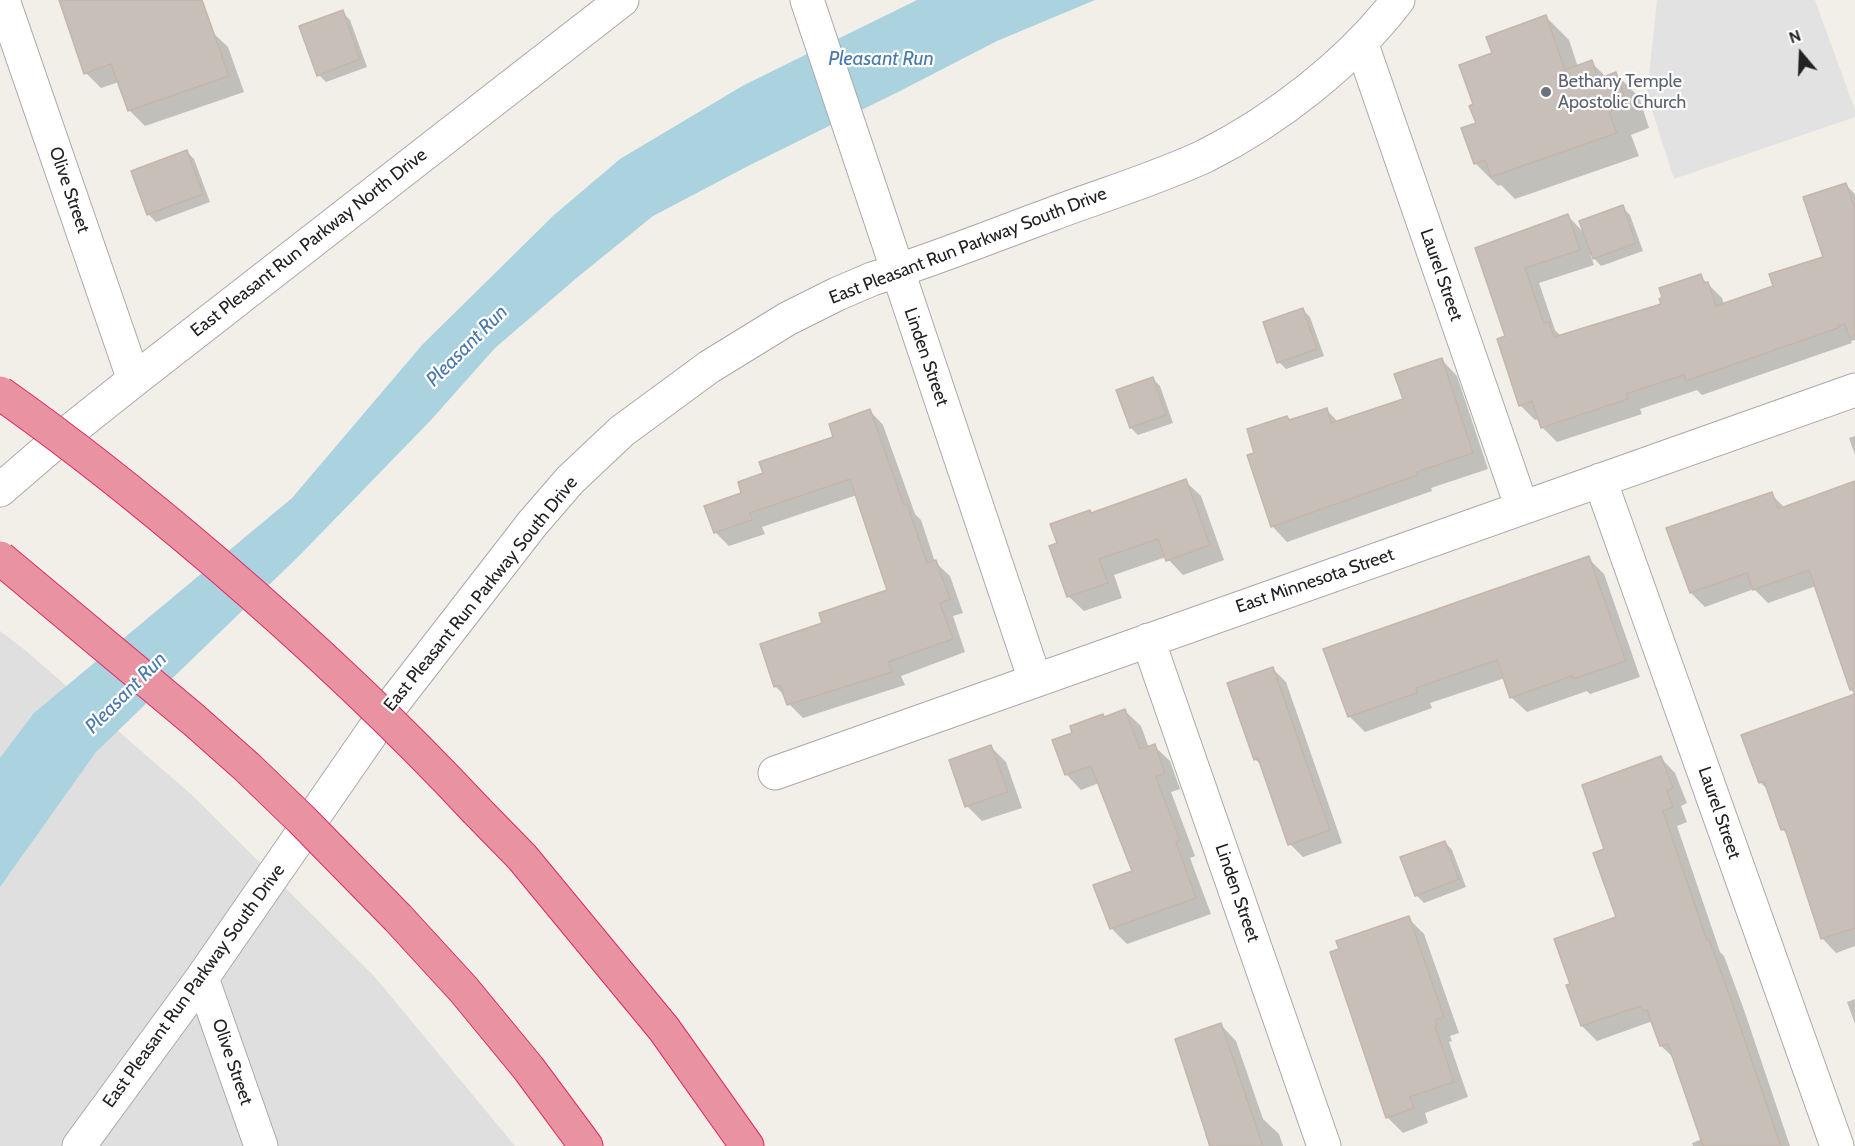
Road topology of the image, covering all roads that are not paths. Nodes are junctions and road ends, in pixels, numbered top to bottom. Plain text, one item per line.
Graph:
1 (3, 0) edge
2 (622, 0) edge
3 (807, 0) edge
4 (1398, 0) edge
5 (1361, 42) junction
6 (897, 271) junction
7 (134, 380) junction
8 (1855, 390) edge
9 (0, 393) edge
10 (1600, 480) junction
11 (0, 490) edge
12 (1522, 508) junction
13 (0, 558) edge
14 (1148, 640) junction
15 (1035, 680) junction
16 (775, 773) dead end
17 (202, 978) junction
18 (79, 1146) edge
19 (261, 1146) edge
20 (586, 1146) edge
21 (747, 1146) edge
22 (1324, 1146) edge
23 (1837, 1146) edge

1 - 7 street, Olive Street
2 - 7 street, East Pleasant Run Parkway North Drive
3 - 6 street, Linden Street
4 - 5 street, East Pleasant Run Parkway South Drive
5 - 6 street, East Pleasant Run Parkway South Drive
5 - 12 street, Laurel Street
6 - 15 street, Linden Street
6 - 17 street, East Pleasant Run Parkway South Drive
7 - 11 street, East Pleasant Run Parkway North Drive
8 - 10 street, East Minnesota Street
9 - 21 highway, bridge
10 - 12 street, East Minnesota Street
10 - 23 street, Laurel Street
12 - 14 street, East Minnesota Street
13 - 20 highway, bridge
14 - 15 street, East Minnesota Street
14 - 22 street, Linden Street
15 - 16 street, East Minnesota Street
17 - 18 street, East Pleasant Run Parkway South Drive
17 - 19 street, Olive Street

